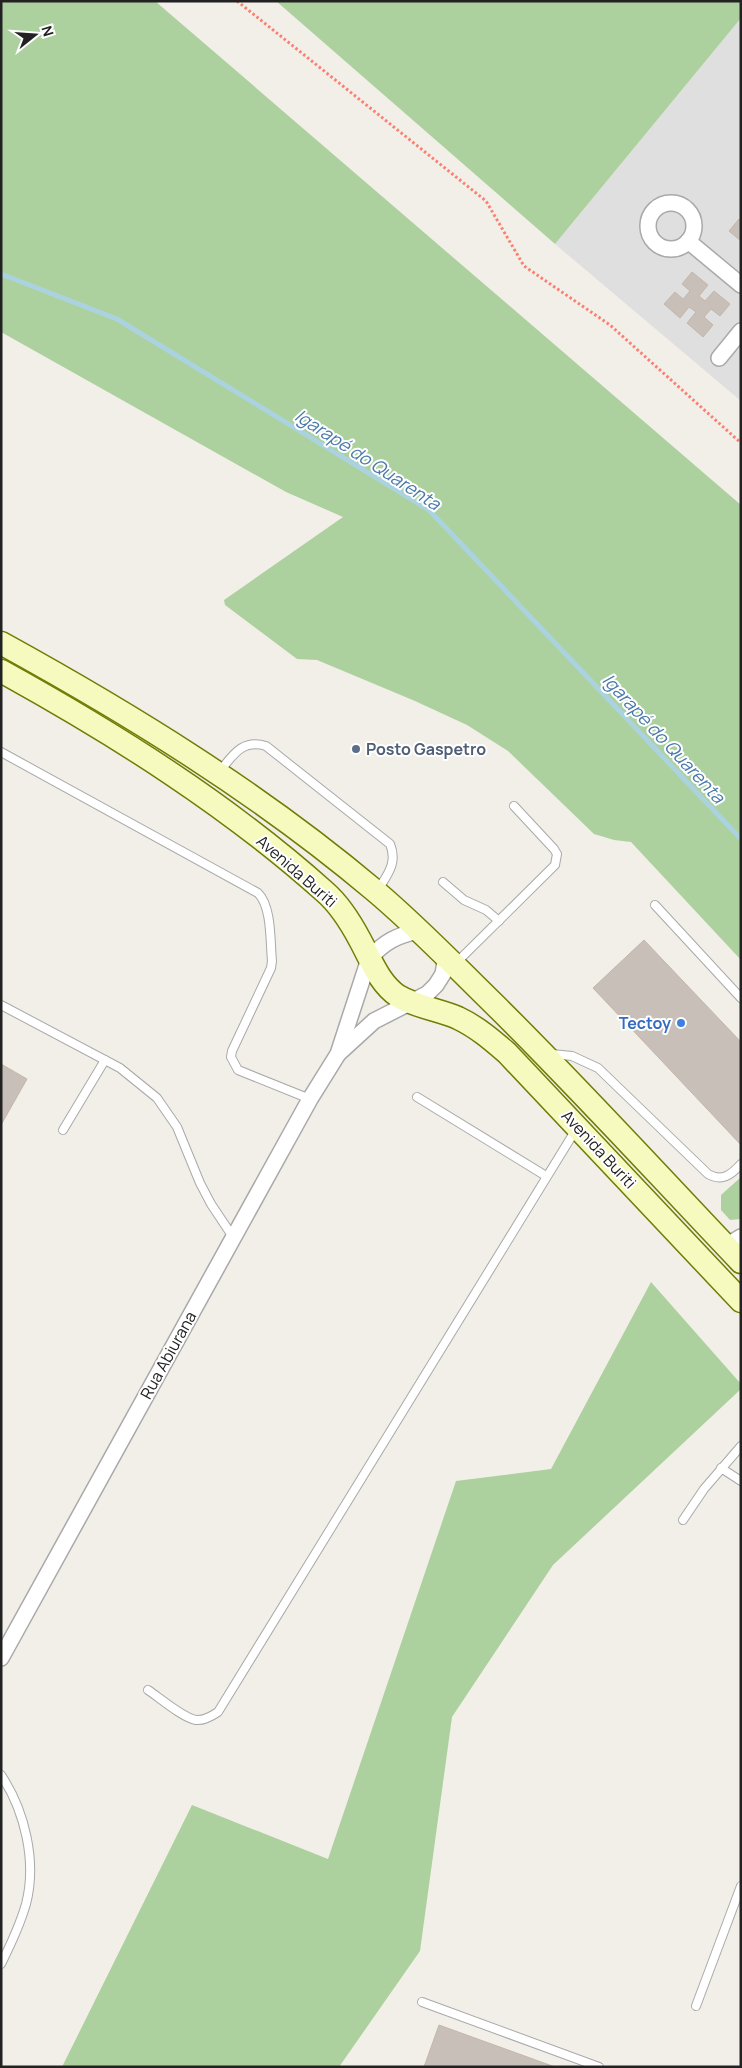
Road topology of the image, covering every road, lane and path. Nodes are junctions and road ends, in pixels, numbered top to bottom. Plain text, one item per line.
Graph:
1 (237, 1) edge
2 (688, 241) dead end
3 (741, 285) edge
4 (741, 332) edge
5 (719, 358) dead end
6 (741, 443) edge
7 (1, 642) edge
8 (1, 672) edge
9 (1, 752) edge
10 (218, 774) junction
11 (514, 806) dead end
12 (444, 882) dead end
13 (377, 892) junction
14 (655, 905) dead end
15 (499, 921) junction
16 (419, 931) junction
17 (369, 959) junction
18 (450, 960) junction
19 (741, 998) edge
20 (413, 1002) junction
21 (1, 1006) edge
22 (543, 1053) junction
23 (338, 1054) junction
24 (105, 1060) junction
25 (417, 1097) dead end
26 (310, 1099) junction
27 (578, 1127) junction
28 (63, 1130) dead end
29 (741, 1164) edge
30 (546, 1176) junction
31 (233, 1237) junction
32 (736, 1248) edge
33 (741, 1301) edge
34 (741, 1446) edge
35 (721, 1468) junction
36 (741, 1481) edge
37 (683, 1520) dead end
38 (1, 1658) edge
39 (148, 1690) dead end
40 (1, 1775) edge
41 (741, 1886) edge
42 (1, 1964) edge
43 (422, 2002) dead end
44 (696, 2006) dead end
45 (599, 2067) edge

1 - 6 path
2 - 3 street
4 - 5 street
7 - 10 main road, Avenida Buriti
8 - 17 main road, Avenida Buriti
9 - 26 lane
10 - 13 main road, Avenida Buriti
10 - 13 lane
11 - 15 lane
12 - 15 lane
13 - 16 main road, Avenida Buriti
14 - 19 lane
15 - 18 lane
16 - 17 street, Rua Abiurana
16 - 18 main road, Avenida Buriti
17 - 20 main road, Avenida Buriti
17 - 23 street, Rua Abiurana
18 - 20 street, Rua Abiurana
18 - 22 main road, Avenida Buriti
20 - 23 street, Rua Abiurana
20 - 27 main road, Avenida Buriti
21 - 24 lane
22 - 29 lane
22 - 32 main road, Avenida Buriti
23 - 26 street, Rua Abiurana
24 - 28 lane
24 - 31 lane
25 - 30 lane
26 - 31 street, Rua Abiurana
27 - 30 lane
27 - 33 main road, Avenida Buriti
30 - 39 lane
31 - 38 street, Rua Abiurana
34 - 35 lane
35 - 36 lane
35 - 37 lane
40 - 42 lane
41 - 44 lane
43 - 45 lane

